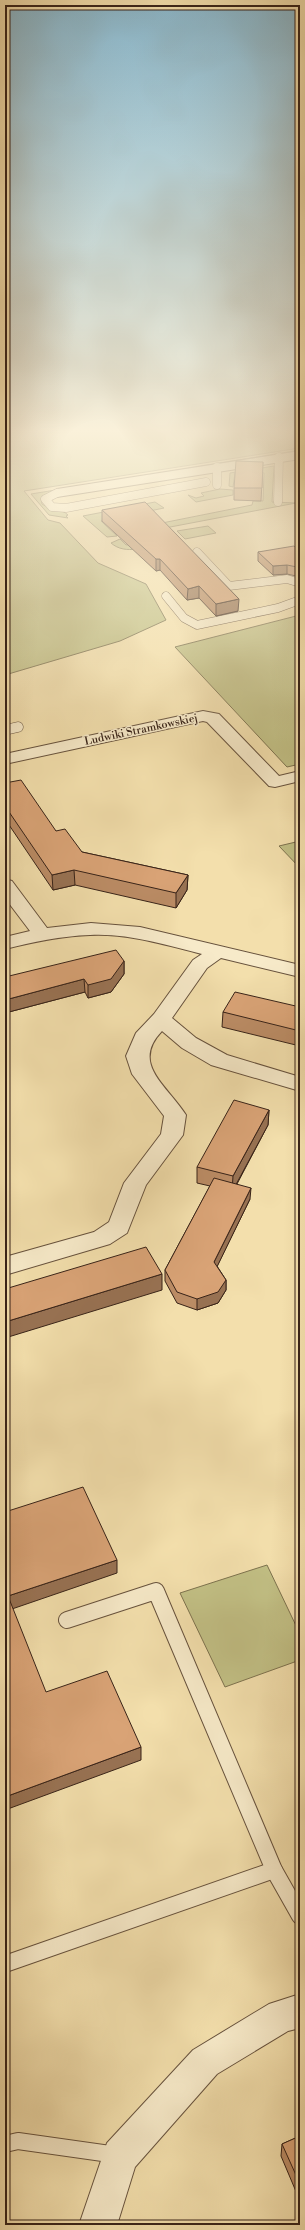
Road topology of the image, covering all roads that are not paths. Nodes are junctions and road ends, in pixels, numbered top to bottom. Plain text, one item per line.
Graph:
1 (197, 552) dead end
2 (300, 584) edge
3 (166, 596) dead end
4 (300, 600) edge
5 (18, 727) dead end
6 (5, 730) edge
7 (5, 759) edge
8 (300, 776) edge
9 (5, 885) edge
10 (42, 934) junction
11 (5, 943) edge
12 (216, 953) junction
13 (300, 971) edge
14 (161, 1018) junction
15 (300, 1084) edge
16 (5, 1266) edge
17 (67, 1620) dead end
18 (274, 1870) junction
19 (300, 1916) edge
20 (5, 1964) edge
21 (300, 2010) edge
22 (5, 2144) edge
23 (120, 2156) junction
24 (98, 2225) edge

1 - 2 lane
3 - 4 lane
5 - 6 lane
7 - 8 street, Ludwiki Stramkowskiej
9 - 10 street
10 - 11 street
10 - 12 street
12 - 13 street
12 - 14 street
14 - 15 street
14 - 16 street
17 - 18 lane
18 - 19 lane
18 - 20 lane
21 - 23 street
22 - 23 lane
23 - 24 street

